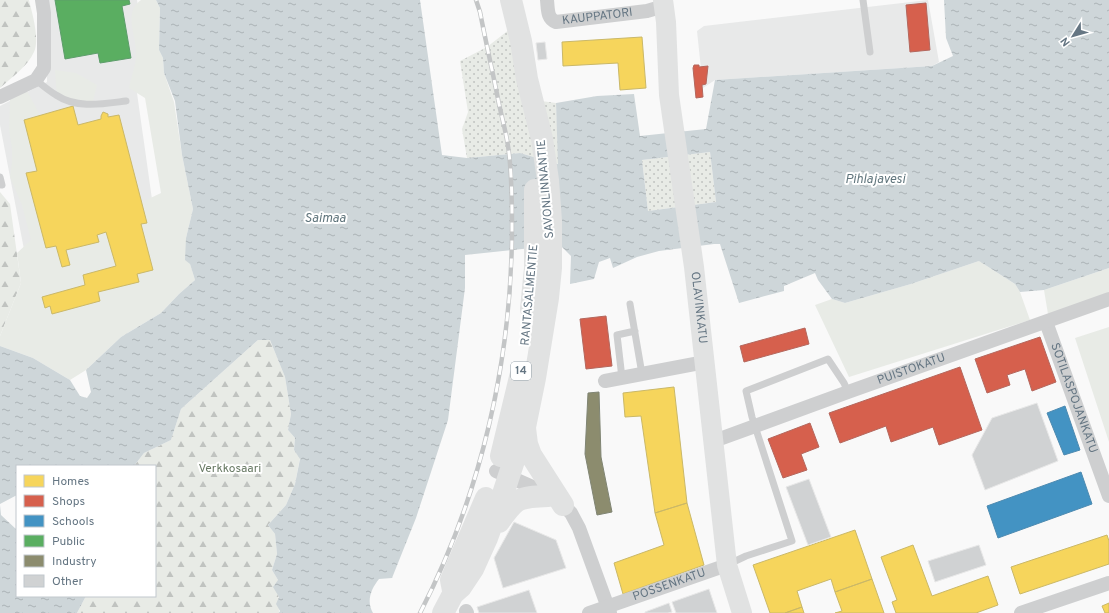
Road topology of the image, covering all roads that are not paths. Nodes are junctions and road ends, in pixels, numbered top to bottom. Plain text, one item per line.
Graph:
1 (42, 0) edge
2 (547, 0) edge
3 (863, 0) edge
4 (512, 1) edge
5 (664, 3) edge
6 (870, 52) dead end
7 (36, 80) junction
8 (0, 97) edge
9 (126, 101) dead end
10 (0, 177) edge
11 (2, 184) dead end
12 (543, 268) junction
13 (1109, 299) edge
14 (630, 304) dead end
15 (1046, 322) junction
16 (635, 331) junction
17 (705, 362) junction
18 (642, 374) junction
19 (622, 378) junction
20 (605, 381) dead end
21 (848, 392) junction
22 (755, 426) junction
23 (525, 427) junction
24 (714, 441) junction
25 (502, 474) junction
26 (1109, 496) edge
27 (556, 500) junction
28 (487, 538) junction
29 (727, 564) junction
30 (1109, 582) edge
31 (455, 607) edge
32 (590, 613) edge
33 (610, 613) edge
34 (742, 613) edge
35 (1021, 613) edge

1 - 7 street
2 - 5 street, KAUPPATORI
3 - 6 lane
4 - 12 highway, SAVONLINNANTIE / 14
5 - 17 main road, OLAVINKATU
7 - 8 street
7 - 9 lane
10 - 11 lane
12 - 23 highway, SAVONLINNANTIE / 14
12 - 25 highway, RANTASALMENTIE / 14
13 - 15 street, PUISTOKATU
14 - 16 lane
15 - 21 street, PUISTOKATU
15 - 26 street, SOTILASPOJANKATU
16 - 18 lane
16 - 19 lane
17 - 18 street
17 - 24 main road, OLAVINKATU
18 - 19 street
19 - 20 street
21 - 22 street, PUISTOKATU
21 - 22 lane
22 - 24 street, PUISTOKATU
22 - 29 lane
23 - 25 highway, RANTASALMENTIE / 14
23 - 27 highway
24 - 29 main road, OLAVINKATU
25 - 27 street
25 - 28 highway, RANTASALMENTIE / 14
25 - 31 highway, RANTASALMENTIE / 14
27 - 28 highway
27 - 33 street
28 - 31 highway, RANTASALMENTIE / 14
29 - 32 street, POSSENKATU
29 - 34 main road, OLAVINKATU
30 - 35 street

